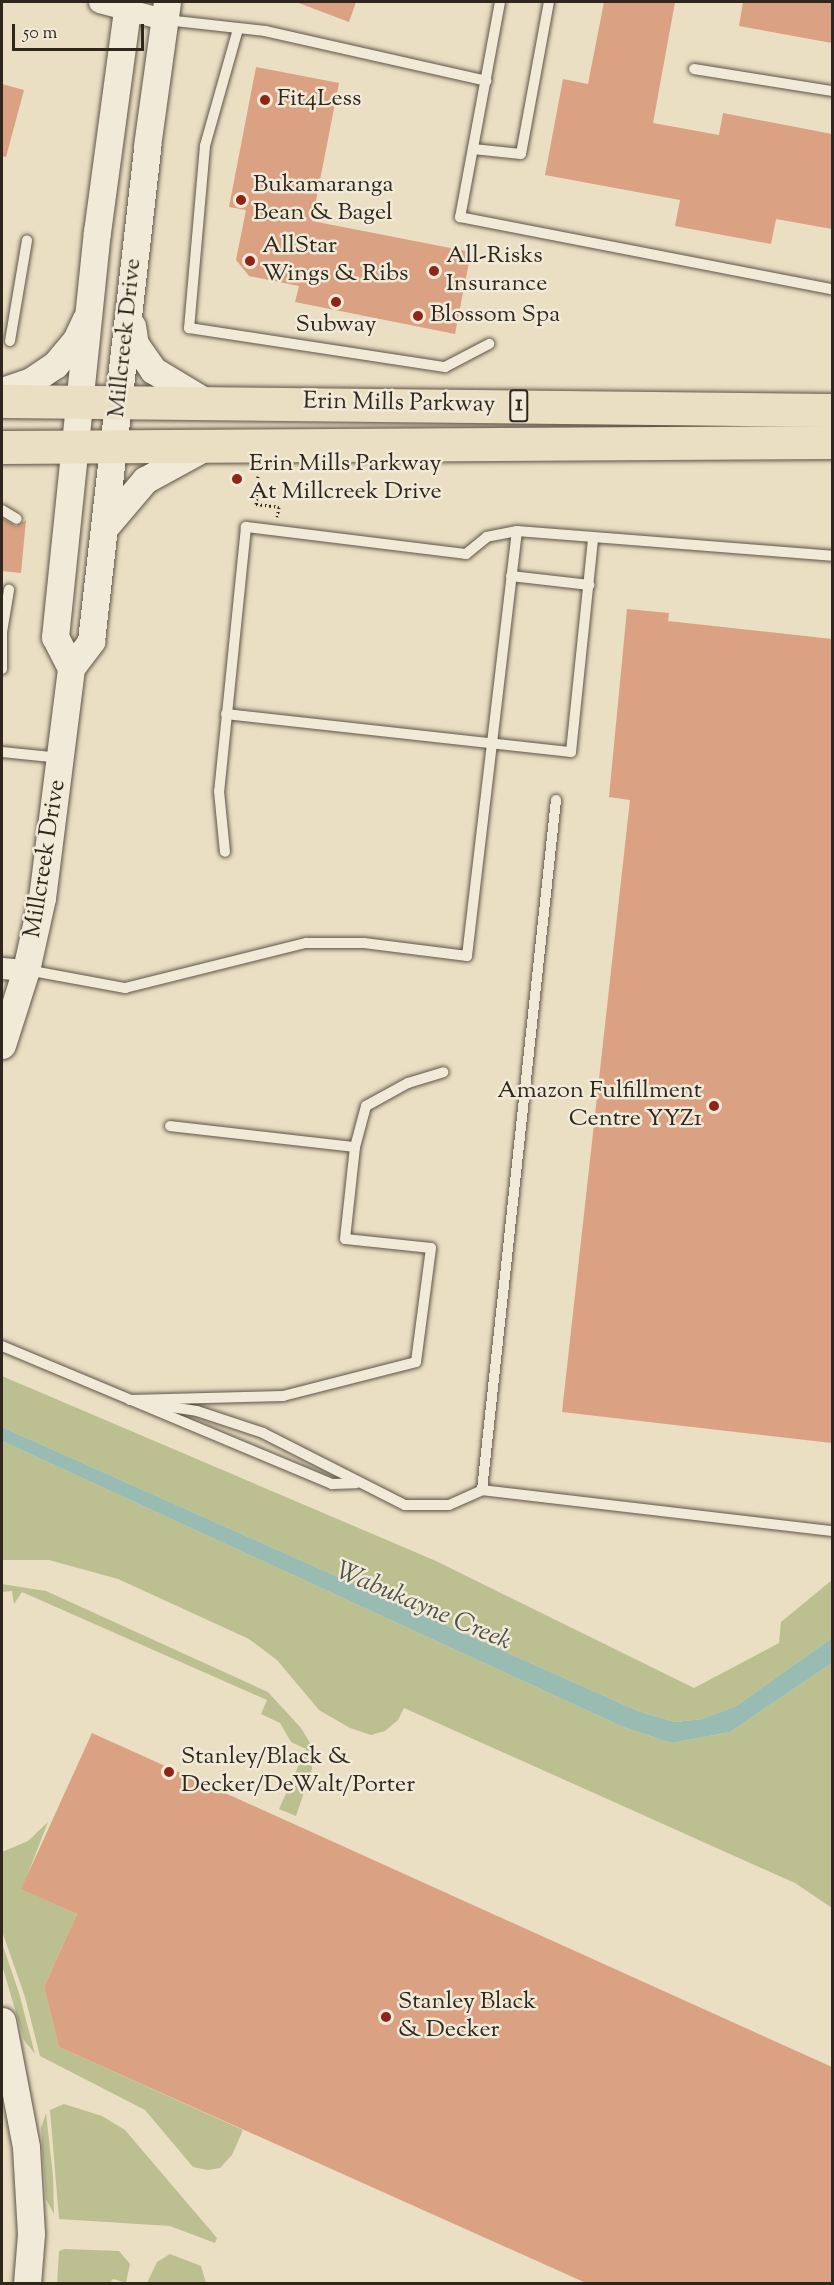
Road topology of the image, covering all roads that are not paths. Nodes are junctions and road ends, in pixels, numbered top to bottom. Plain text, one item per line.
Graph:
1 (99, 2) edge
2 (500, 2) edge
3 (549, 2) edge
4 (127, 6) edge
5 (165, 10) edge
6 (238, 29) junction
7 (694, 69) dead end
8 (486, 81) junction
9 (832, 91) edge
10 (473, 149) junction
11 (97, 232) junction
12 (136, 236) junction
13 (27, 240) dead end
14 (832, 289) edge
15 (129, 306) junction
16 (92, 307) junction
17 (10, 341) dead end
18 (489, 344) dead end
19 (2, 391) edge
20 (2, 401) edge
21 (206, 402) junction
22 (81, 405) junction
23 (119, 405) junction
24 (832, 410) edge
25 (832, 442) edge
26 (210, 444) junction
27 (114, 446) junction
28 (2, 447) edge
29 (77, 447) junction
30 (2, 510) edge
31 (17, 519) dead end
32 (104, 528) junction
33 (517, 531) junction
34 (593, 538) junction
35 (832, 556) edge
36 (511, 576) junction
37 (589, 585) junction
38 (9, 590) dead end
39 (2, 632) edge
40 (71, 668) junction
41 (2, 669) edge
42 (226, 714) junction
43 (492, 745) junction
44 (2, 752) edge
45 (62, 758) junction
46 (556, 800) dead end
47 (225, 852) dead end
48 (14, 969) edge
49 (2, 1045) edge
50 (443, 1072) dead end
51 (170, 1126) dead end
52 (355, 1147) junction
53 (2, 1346) edge
54 (130, 1401) junction
55 (356, 1483) junction
56 (482, 1490) junction
57 (832, 1531) edge
58 (2, 2021) edge
59 (8, 2077) edge
60 (27, 2283) edge

1 - 4 street
2 - 8 lane
3 - 10 lane
4 - 5 street
4 - 11 street, Millcreek Drive
5 - 6 lane
5 - 12 street, Millcreek Drive
6 - 8 lane
6 - 18 lane
7 - 9 lane
8 - 10 lane
10 - 14 lane
11 - 12 street
11 - 16 street, Millcreek Drive
12 - 15 street, Millcreek Drive
13 - 17 lane
15 - 21 street
15 - 23 street, Millcreek Drive
16 - 19 street
16 - 22 street, Millcreek Drive
20 - 22 main road, Erin Mills Parkway / 1
21 - 23 main road, Erin Mills Parkway / 1
21 - 24 main road, Erin Mills Parkway / 1
22 - 23 main road, Erin Mills Parkway / 1
22 - 29 street, Millcreek Drive
23 - 27 street, Millcreek Drive
25 - 26 main road, Erin Mills Parkway / 1
26 - 27 main road, Erin Mills Parkway / 1
26 - 32 street
27 - 29 main road, Erin Mills Parkway / 1
27 - 32 street, Millcreek Drive
28 - 29 main road, Erin Mills Parkway / 1
29 - 40 street, Millcreek Drive
30 - 31 lane
32 - 40 street, Millcreek Drive
33 - 34 lane
33 - 36 lane
33 - 42 lane
34 - 35 lane
34 - 37 lane
36 - 37 lane
36 - 43 lane
37 - 43 lane
38 - 39 lane
39 - 41 lane
40 - 45 street, Millcreek Drive
42 - 43 lane
42 - 47 lane
43 - 48 lane
44 - 45 lane
45 - 48 street, Millcreek Drive
46 - 56 lane
48 - 49 street, Millcreek Drive
50 - 52 lane
51 - 52 lane
52 - 54 lane
53 - 54 lane
54 - 55 lane
54 - 55 lane
55 - 56 lane
56 - 57 lane
58 - 59 street
59 - 60 street

